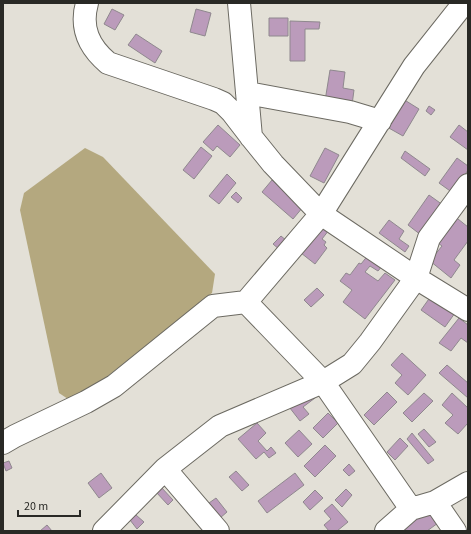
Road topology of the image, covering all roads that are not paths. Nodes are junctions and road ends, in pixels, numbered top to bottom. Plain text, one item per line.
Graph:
1 (87, 3) edge
2 (239, 3) edge
3 (464, 3) edge
4 (247, 93) junction
5 (380, 121) junction
6 (252, 138) junction
7 (468, 185) edge
8 (321, 214) junction
9 (416, 278) junction
10 (246, 302) junction
11 (468, 310) edge
12 (323, 382) junction
13 (3, 443) edge
14 (165, 469) junction
15 (468, 483) edge
16 (435, 502) junction
17 (411, 509) junction
18 (104, 531) edge
19 (218, 531) edge
20 (386, 531) edge
21 (455, 531) edge

1 - 6 street
2 - 4 street
3 - 5 street
4 - 5 street
4 - 6 street
5 - 8 street
6 - 8 street
7 - 9 street
8 - 9 street
8 - 10 street
9 - 11 street
9 - 12 street
10 - 12 street
10 - 13 street
12 - 14 street
12 - 17 street
14 - 18 street
14 - 19 street
15 - 16 street
16 - 17 street
16 - 21 street
17 - 20 street

